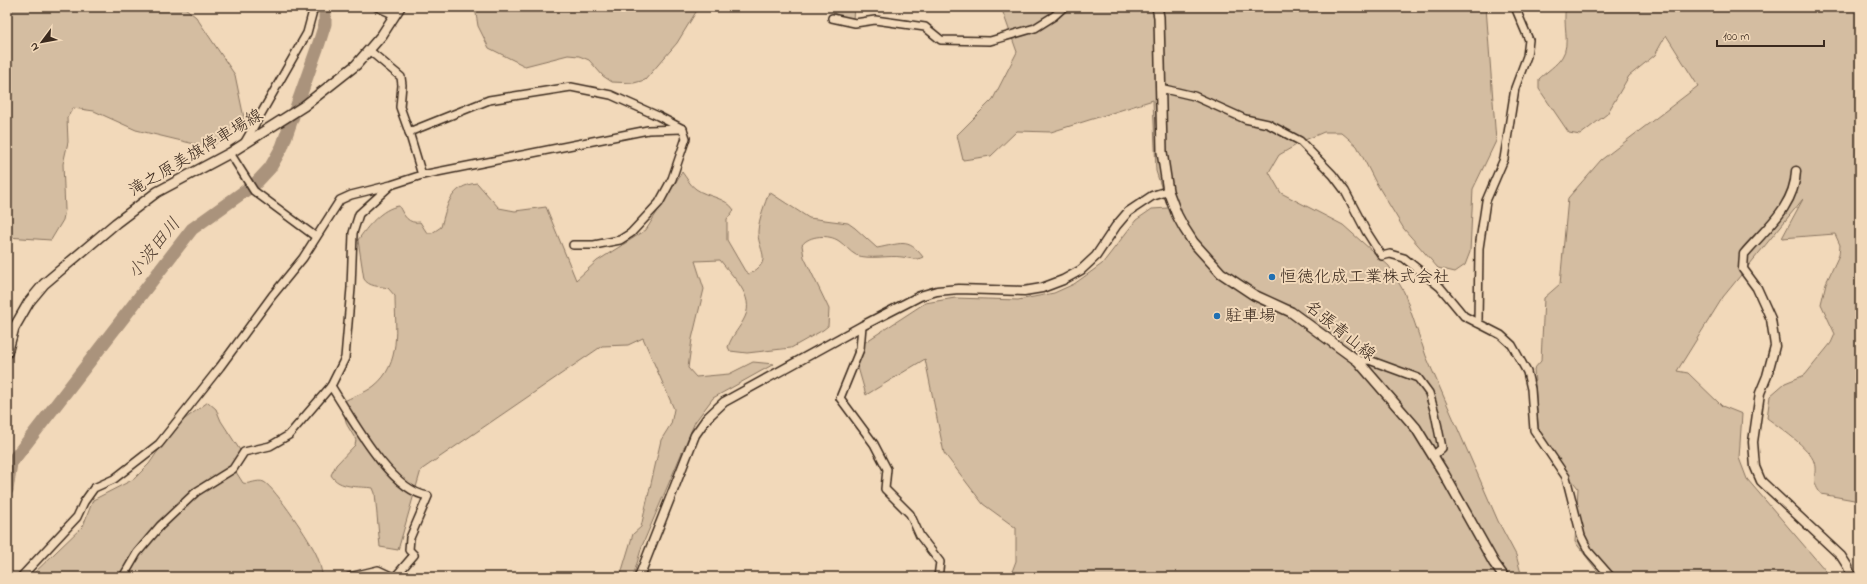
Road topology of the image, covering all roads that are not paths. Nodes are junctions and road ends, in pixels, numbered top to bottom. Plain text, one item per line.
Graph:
1 (314, 7) edge
2 (377, 7) edge
3 (1064, 7) edge
4 (1157, 7) edge
5 (1515, 7) edge
6 (397, 11) edge
7 (832, 18) dead end
8 (370, 51) junction
9 (1160, 88) junction
10 (683, 129) junction
11 (409, 132) junction
12 (245, 143) junction
13 (230, 153) junction
14 (1796, 172) dead end
15 (422, 175) junction
16 (391, 185) junction
17 (1168, 191) junction
18 (316, 238) junction
19 (573, 245) dead end
20 (1478, 323) junction
21 (862, 326) junction
22 (7, 353) edge
23 (1358, 360) junction
24 (331, 386) junction
25 (1434, 455) junction
26 (21, 577) edge
27 (123, 577) edge
28 (349, 577) edge
29 (394, 577) edge
30 (639, 577) edge
31 (938, 577) edge
32 (1504, 577) edge
33 (1611, 577) edge
34 (1851, 577) edge

1 - 12 street
2 - 6 street
3 - 7 street
4 - 9 main road, 名張青山線
5 - 20 street
6 - 8 main road, 滝之原美旗停車場線
8 - 11 street
8 - 12 main road, 滝之原美旗停車場線
9 - 17 main road, 名張青山線
9 - 20 street
10 - 11 street
10 - 15 street
10 - 19 street
11 - 15 street
12 - 13 main road, 滝之原美旗停車場線
13 - 18 street
13 - 22 main road, 滝之原美旗停車場線
14 - 34 street
15 - 16 street
16 - 18 street
16 - 24 street
17 - 21 street
17 - 23 main road, 名張青山線
18 - 26 street
20 - 33 street
21 - 30 street
21 - 31 street
23 - 25 main road, 名張青山線
23 - 25 street
24 - 27 street
24 - 29 street
25 - 32 main road, 名張青山線
28 - 29 street

